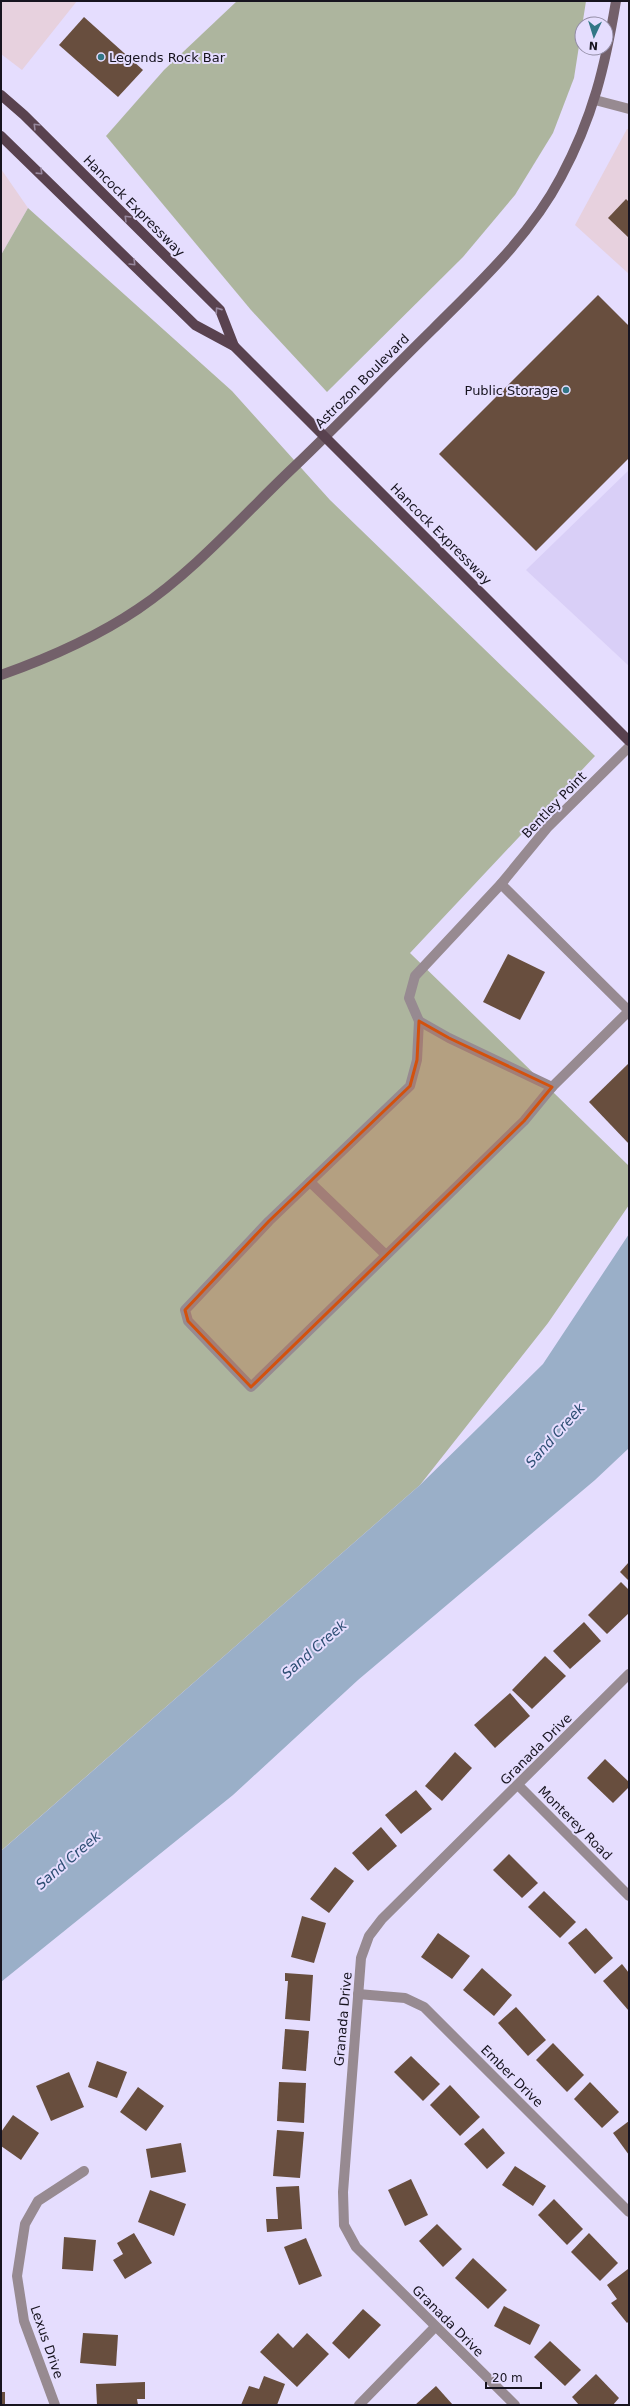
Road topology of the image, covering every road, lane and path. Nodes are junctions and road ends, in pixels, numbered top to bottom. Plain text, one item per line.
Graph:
1 (616, 1) edge
2 (1, 94) edge
3 (595, 100) junction
4 (629, 109) edge
5 (1, 136) edge
6 (234, 346) junction
7 (325, 437) junction
8 (1, 675) edge
9 (629, 741) edge
10 (629, 746) edge
11 (501, 884) junction
12 (629, 1011) edge
13 (419, 1021) junction
14 (552, 1087) junction
15 (310, 1182) junction
16 (386, 1255) junction
17 (629, 1674) edge
18 (519, 1786) junction
19 (629, 1896) edge
20 (358, 1994) junction
21 (84, 2171) dead end
22 (629, 2212) edge
23 (435, 2327) junction
24 (55, 2405) edge
25 (359, 2405) edge
26 (515, 2405) edge

1 - 3 main road, Astrozon Boulevard
6 -> 2 main road, Hancock Expressway
3 - 4 street
3 - 7 main road, Astrozon Boulevard
5 -> 6 main road, Hancock Expressway
6 - 7 main road, Hancock Expressway
7 - 8 main road, Astrozon Boulevard
7 - 9 main road, Hancock Expressway
10 - 11 street, Bentley Point
11 - 12 street
11 - 13 street, Bentley Point
12 - 14 street
13 - 14 street
13 - 15 street
14 - 16 street
15 - 16 street
15 - 16 street
17 - 18 street, Granada Drive
18 - 19 street, Monterey Road
18 - 20 street, Granada Drive
20 - 22 street, Ember Drive
20 - 23 street, Granada Drive
21 - 24 street, Lexus Drive
23 - 25 street
23 - 26 street, Granada Drive

